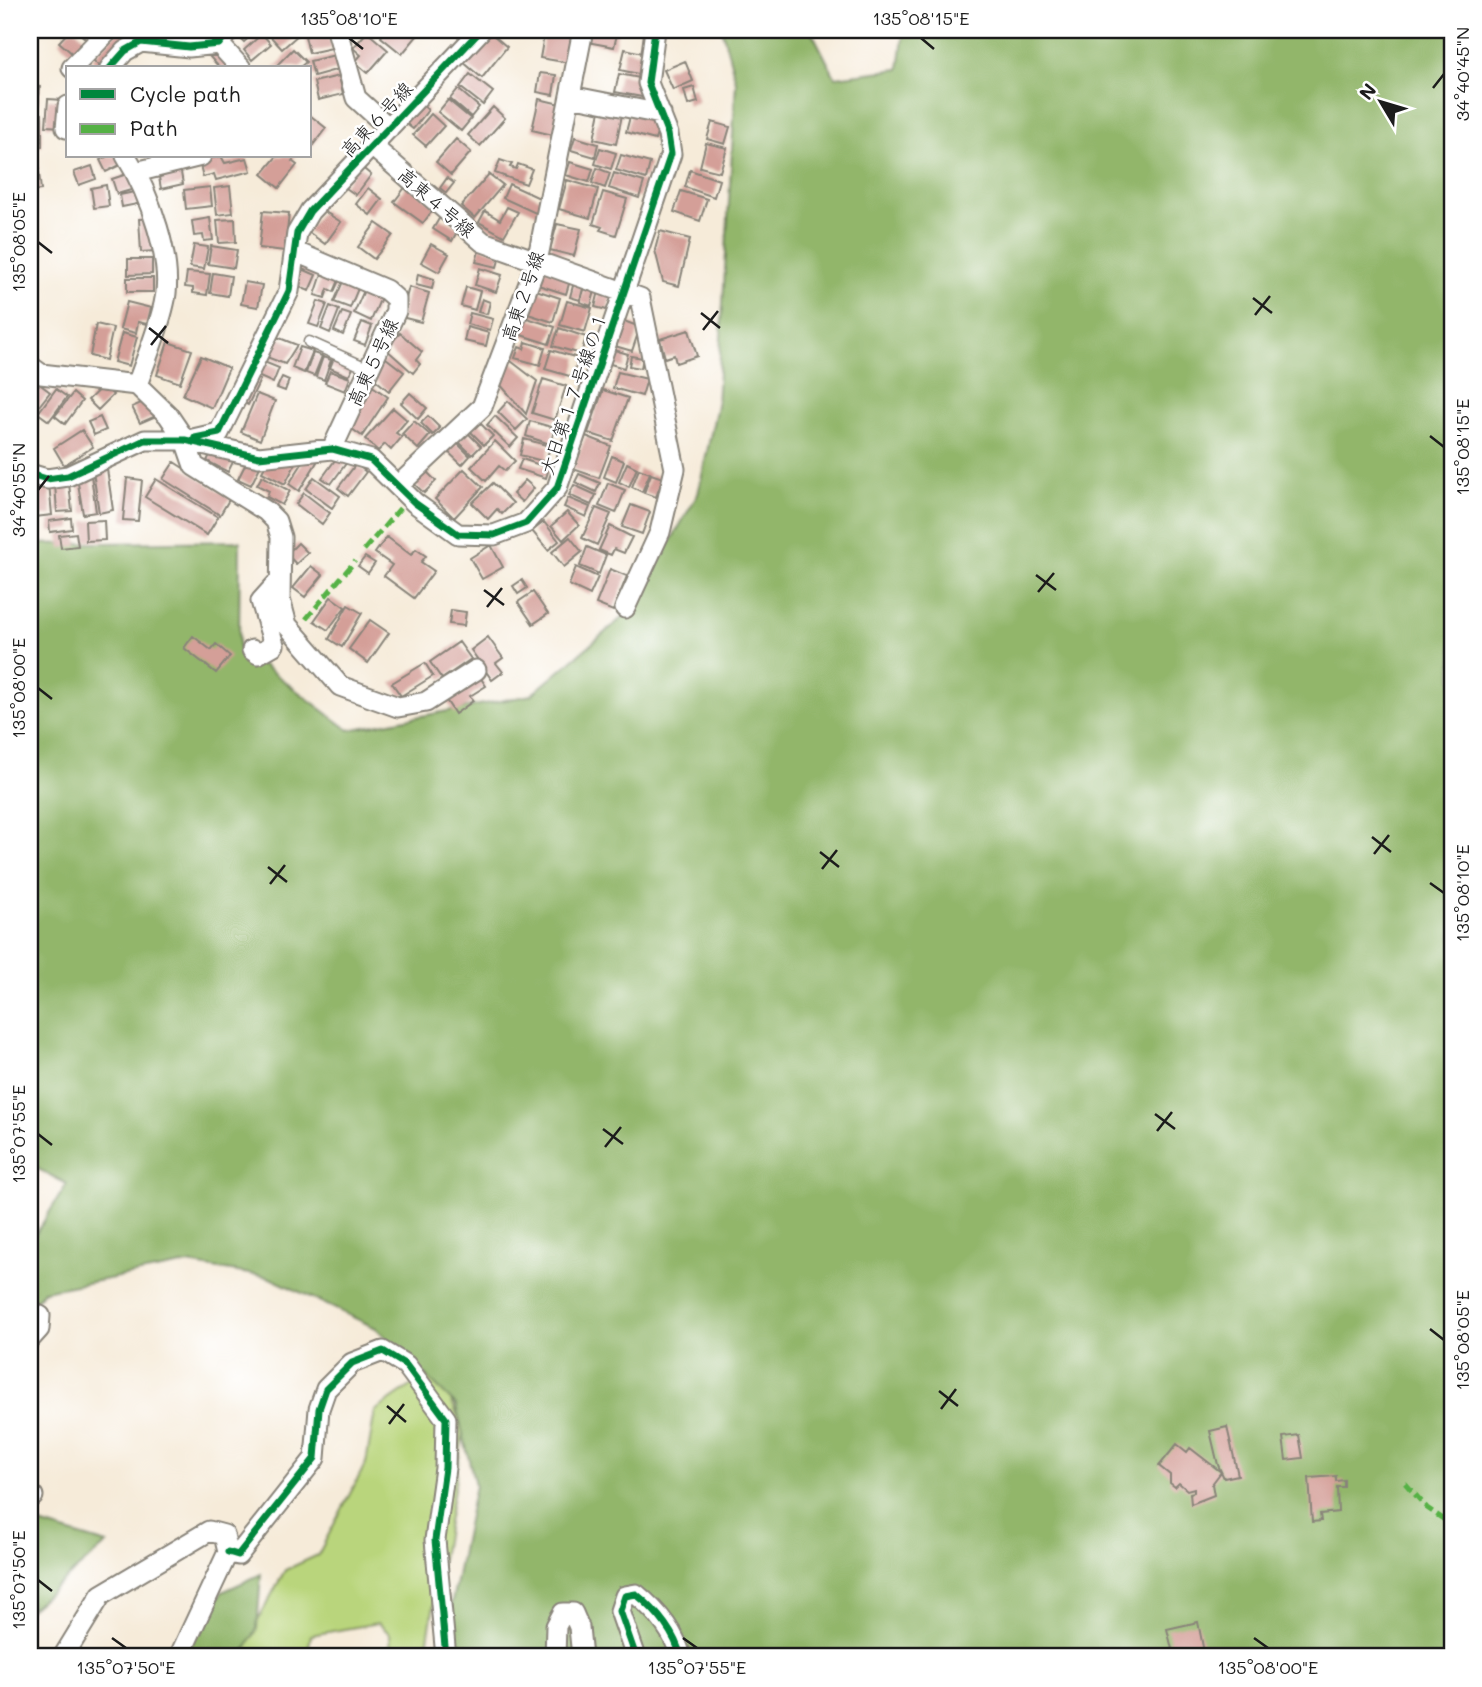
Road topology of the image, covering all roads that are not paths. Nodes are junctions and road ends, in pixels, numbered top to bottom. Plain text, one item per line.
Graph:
1 (109, 30) edge
2 (337, 30) edge
3 (481, 30) edge
4 (583, 30) edge
5 (655, 30) edge
6 (224, 37) edge
7 (74, 66) edge
8 (112, 66) edge
9 (240, 66) edge
10 (569, 96) junction
11 (661, 114) junction
12 (389, 128) junction
13 (372, 146) junction
14 (184, 158) edge
15 (131, 164) edge
16 (296, 252) junction
17 (537, 262) junction
18 (626, 291) junction
19 (309, 342) dead end
20 (30, 366) edge
21 (369, 369) junction
22 (137, 385) junction
23 (185, 440) junction
24 (332, 449) junction
25 (30, 474) edge
26 (399, 485) junction
27 (280, 580) junction
28 (625, 608) dead end
29 (252, 650) dead end
30 (476, 670) dead end
31 (30, 1311) edge
32 (30, 1339) edge
33 (228, 1552) junction
34 (63, 1657) edge
35 (178, 1657) edge
36 (446, 1657) edge
37 (555, 1657) edge
38 (582, 1657) edge
39 (636, 1657) edge
40 (681, 1657) edge

1 - 7 street
2 - 12 street
3 - 12 street, 高東６号線
4 - 10 street, 高東２号線
5 - 11 street, 大日第１７号線の１
6 - 8 street
6 - 9 street
10 - 11 street
10 - 17 street, 高東２号線
11 - 18 street, 大日第１７号線の１
12 - 13 street, 高東６号線
13 - 16 street, 高東６号線
13 - 17 street, 高東４号線
14 - 15 street
15 - 22 street
16 - 21 street, 高東５号線
16 - 23 street, 高東６号線
17 - 18 street, 高東４号線
17 - 26 street, 高東２号線
18 - 26 street, 大日第１７号線の１
18 - 28 street
19 - 21 lane
20 - 22 street
21 - 24 street, 高東５号線
22 - 23 street
23 - 24 street, 大日第１７号線の１
23 - 25 street, 大日第１７号線の１
23 - 27 street
24 - 26 street, 大日第１７号線の１
27 - 29 street
27 - 30 street
31 - 32 street
33 - 34 street
33 - 35 street
33 - 36 street
37 - 38 street
39 - 40 street

